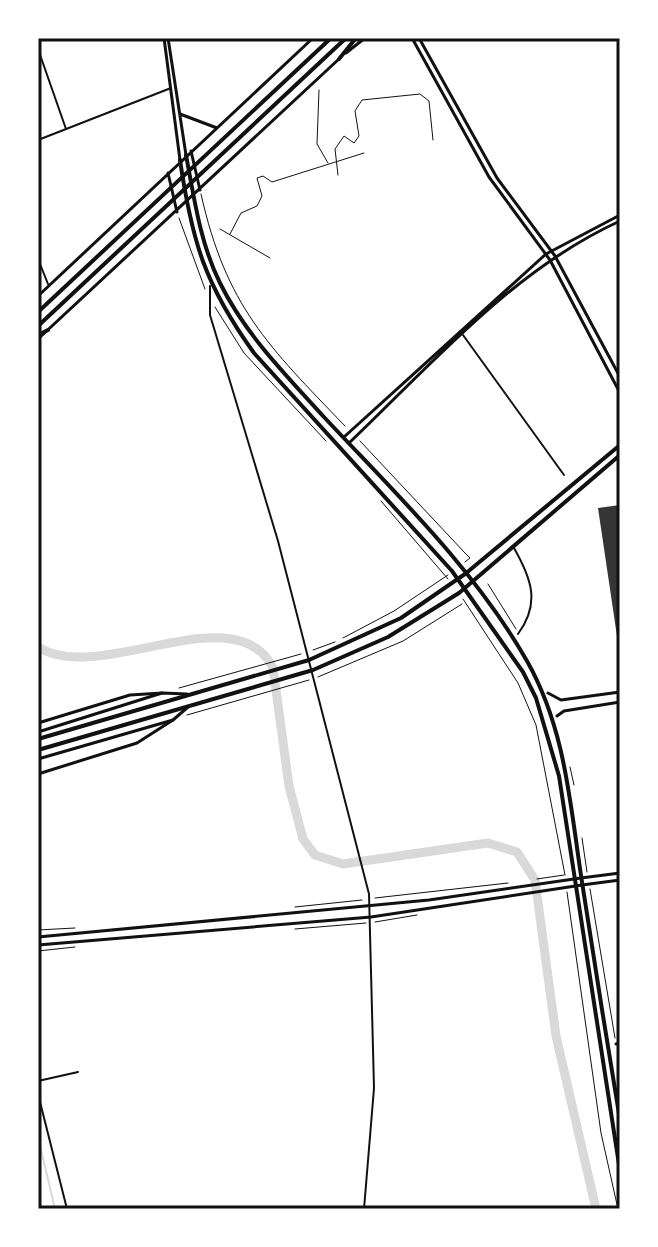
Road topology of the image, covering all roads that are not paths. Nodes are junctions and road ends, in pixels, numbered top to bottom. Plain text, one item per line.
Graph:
1 (166, 38) edge
2 (313, 38) edge
3 (331, 38) edge
4 (346, 38) edge
5 (356, 38) edge
6 (365, 38) edge
7 (412, 38) edge
8 (419, 38) edge
9 (38, 49) edge
10 (339, 59) junction
11 (171, 88) junction
12 (180, 114) junction
13 (217, 128) junction
14 (66, 130) junction
15 (38, 140) edge
16 (188, 153) junction
17 (180, 160) junction
18 (168, 171) junction
19 (200, 191) junction
20 (194, 197) junction
21 (187, 204) junction
22 (177, 212) junction
23 (620, 215) edge
24 (620, 221) edge
25 (552, 251) junction
26 (546, 254) junction
27 (555, 256) junction
28 (38, 259) edge
29 (550, 260) junction
30 (49, 285) junction
31 (210, 286) junction
32 (38, 296) edge
33 (39, 312) edge
34 (38, 326) edge
35 (48, 330) joint
36 (461, 332) junction
37 (38, 337) edge
38 (620, 377) edge
39 (620, 393) edge
40 (344, 438) junction
41 (349, 443) junction
42 (620, 445) edge
43 (620, 455) edge
44 (564, 475) dead end
45 (513, 546) junction
46 (465, 574) junction
47 (458, 579) junction
48 (472, 582) junction
49 (464, 589) junction
50 (518, 634) dead end
51 (309, 660) junction
52 (313, 670) junction
53 (620, 692) edge
54 (162, 693) junction
55 (548, 693) dead end
56 (191, 694) junction
57 (620, 702) edge
58 (192, 704) junction
59 (557, 716) dead end
60 (173, 720) junction
61 (38, 723) edge
62 (38, 732) edge
63 (38, 739) edge
64 (38, 750) edge
65 (38, 759) edge
66 (38, 774) edge
67 (620, 873) edge
68 (581, 878) junction
69 (574, 879) junction
70 (620, 880) edge
71 (582, 885) junction
72 (575, 886) junction
73 (370, 906) junction
74 (371, 917) junction
75 (38, 937) edge
76 (38, 945) edge
77 (78, 1072) dead end
78 (38, 1081) edge
79 (38, 1094) edge
80 (620, 1120) edge
81 (620, 1171) edge
82 (67, 1209) edge
83 (364, 1209) edge

1 - 11 street
1 - 12 street
2 - 13 street
3 - 33 main road
4 - 34 main road
5 - 10 main road
6 - 10 street
7 - 26 street
8 - 25 street
9 - 14 street
10 - 19 street
11 - 14 street
11 - 17 street
12 - 13 street
12 - 16 street
13 - 16 street
14 - 15 street
16 - 17 street
16 - 19 street
16 - 20 main road
17 - 18 street
17 - 21 main road
18 - 22 street
18 - 30 street
19 - 20 street
20 - 21 street
20 - 40 main road
21 - 22 street
21 - 31 main road
22 - 35 street
23 - 25 street
24 - 27 street
25 - 26 street
25 - 27 street
26 - 29 street
26 - 36 street
27 - 29 street
27 - 38 street
28 - 30 street
29 - 36 street
29 - 39 street
30 - 32 street
31 - 47 main road
31 - 51 street
35 - 37 main road
36 - 40 street
36 - 41 street
36 - 44 street
40 - 41 main road
41 - 46 main road
42 - 46 main road
43 - 45 main road
45 - 48 main road
45 - 50 street
46 - 47 main road
46 - 48 main road
47 - 49 main road
47 - 51 main road
48 - 49 main road
48 - 68 main road
49 - 52 main road
49 - 69 main road
51 - 52 street
51 - 56 main road
52 - 58 main road
52 - 73 street
53 - 55 street
54 - 56 street
54 - 61 street
54 - 62 street
56 - 63 main road
57 - 59 street
58 - 60 street
58 - 64 main road
60 - 65 street
60 - 66 street
67 - 68 street
68 - 69 street
68 - 71 main road
69 - 72 main road
69 - 73 street
70 - 71 street
71 - 72 street
71 - 80 main road
72 - 74 street
72 - 81 main road
73 - 74 street
73 - 75 street
74 - 76 street
74 - 83 street
77 - 78 street
79 - 82 street

